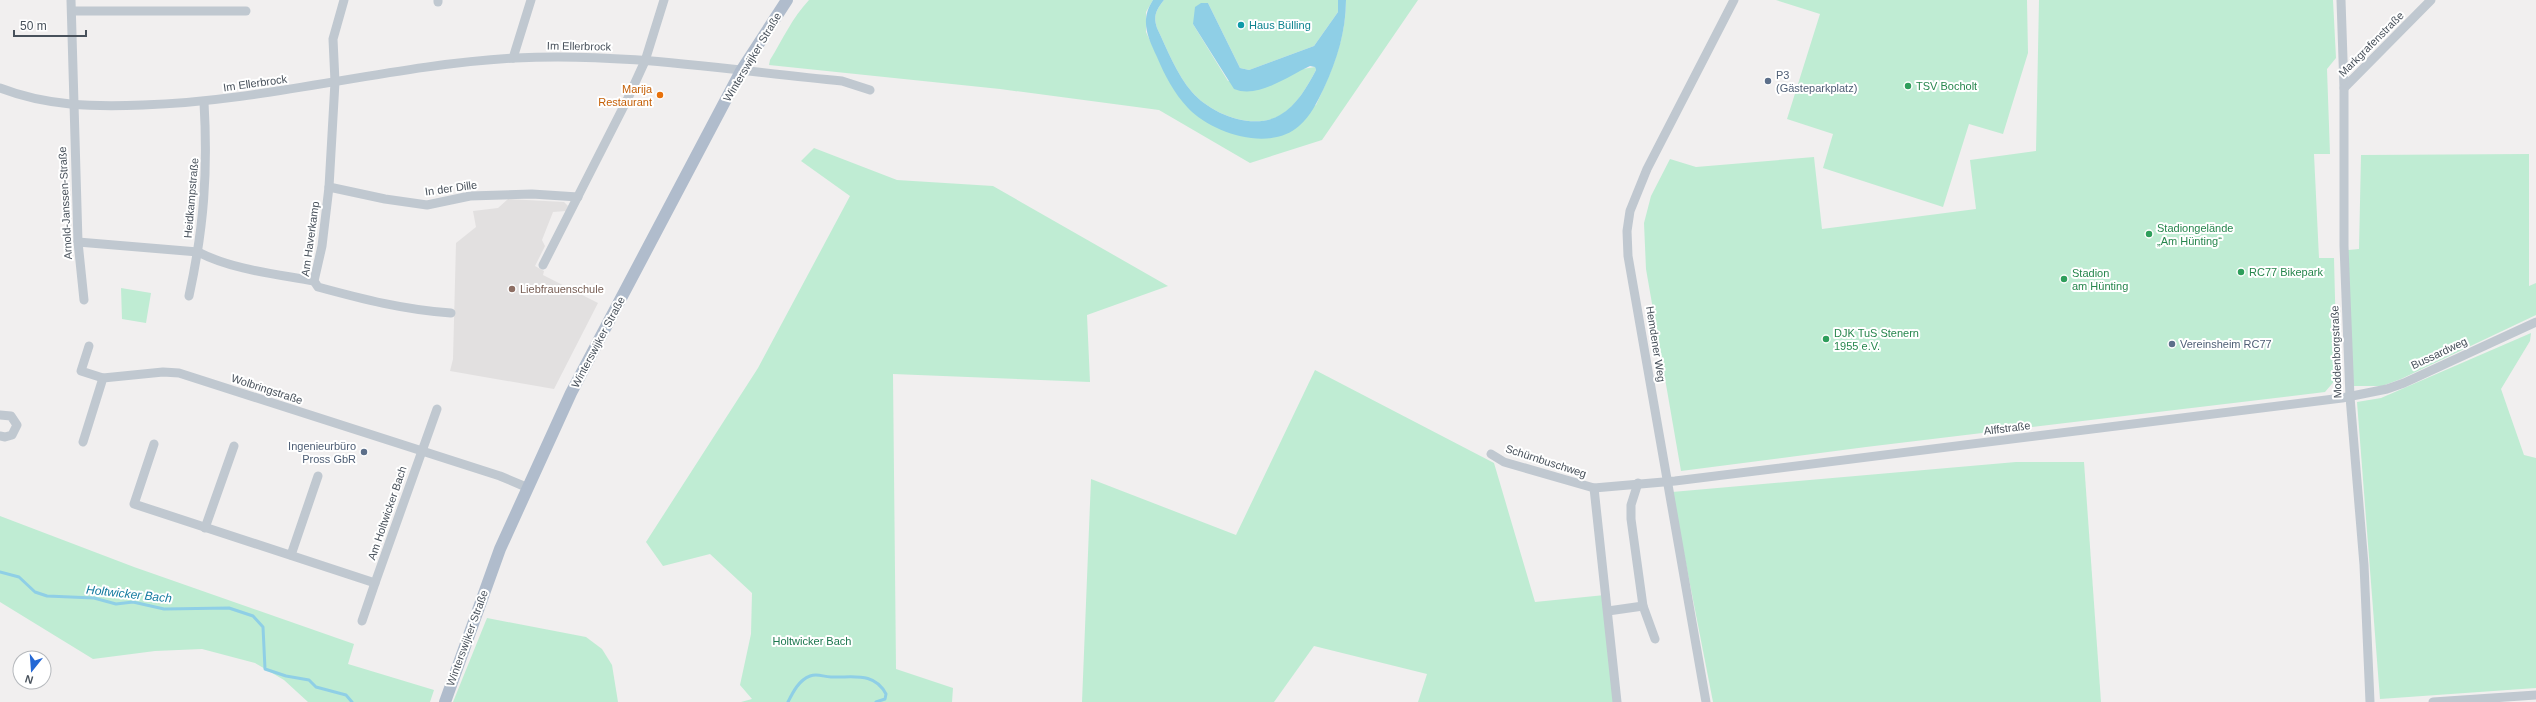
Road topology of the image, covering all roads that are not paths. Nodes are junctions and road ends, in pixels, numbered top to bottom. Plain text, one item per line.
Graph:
1 (71, 0) edge
2 (344, 0) edge
3 (531, 0) edge
4 (664, 0) edge
5 (787, 0) edge
6 (1734, 0) edge
7 (2341, 0) edge
8 (2431, 0) edge
9 (72, 11) junction
10 (246, 11) dead end
11 (513, 58) junction
12 (645, 60) junction
13 (741, 71) junction
14 (335, 82) junction
15 (0, 88) edge
16 (2344, 88) junction
17 (870, 90) dead end
18 (204, 102) junction
19 (72, 105) junction
20 (329, 187) junction
21 (578, 197) junction
22 (78, 242) junction
23 (198, 252) junction
24 (543, 265) dead end
25 (314, 281) junction
26 (189, 296) dead end
27 (84, 300) dead end
28 (451, 313) dead end
29 (2536, 322) edge
30 (89, 346) dead end
31 (103, 378) junction
32 (2350, 397) junction
33 (437, 409) dead end
34 (0, 415) edge
35 (0, 436) edge
36 (83, 442) dead end
37 (154, 444) dead end
38 (234, 446) dead end
39 (421, 452) junction
40 (1491, 454) dead end
41 (318, 476) dead end
42 (1668, 480) junction
43 (1638, 484) junction
44 (526, 487) junction
45 (1594, 488) junction
46 (206, 528) junction
47 (291, 555) junction
48 (375, 583) junction
49 (1643, 606) junction
50 (1608, 611) junction
51 (362, 621) dead end
52 (1655, 639) dead end
53 (2536, 695) edge
54 (445, 702) edge
55 (1617, 702) edge
56 (1706, 702) edge
57 (2370, 702) edge
58 (2433, 702) edge

1 - 9 street, Arnold-Janssen-Straße
2 - 14 street, Am Haverkamp
3 - 11 street
4 - 12 street
5 - 13 main road, Winterswijker Straße
6 - 42 street, Hemdener Weg
7 - 16 street, Moddenborgstraße
8 - 16 street, Markgrafenstraße
9 - 10 street
9 - 19 street, Arnold-Janssen-Straße
11 - 12 street, Im Ellerbrock
11 - 14 street, Im Ellerbrock
12 - 13 street, Im Ellerbrock
12 - 21 street
13 - 17 street
13 - 44 main road, Winterswijker Straße
14 - 18 street, Im Ellerbrock
14 - 20 street, Am Haverkamp
15 - 19 street, Im Ellerbrock
16 - 32 street, Moddenborgstraße
18 - 19 street, Im Ellerbrock
18 - 23 street, Heidkampstraße
19 - 22 street, Arnold-Janssen-Straße
20 - 21 street, In der Dille
20 - 25 street, Am Haverkamp
21 - 24 street
22 - 23 street
22 - 27 street, Arnold-Janssen-Straße
23 - 25 street
23 - 26 street, Heidkampstraße
25 - 28 street, Am Haverkamp
29 - 32 street, Bussardweg
30 - 31 street, Wolbringstraße
31 - 36 street
31 - 39 street, Wolbringstraße
32 - 42 street, Alffstraße
32 - 57 street, Moddenborgstraße
33 - 39 street
34 - 35 street
37 - 46 street
38 - 46 street
39 - 44 street, Wolbringstraße
39 - 48 street, Am Holtwicker Bach
40 - 45 street, Schürnbuschweg
41 - 47 street
42 - 43 street
42 - 56 street, Hemdener Weg
43 - 45 street
43 - 49 street
44 - 54 main road, Winterswijker Straße
45 - 50 street
46 - 47 street
47 - 48 street
48 - 51 street, Am Holtwicker Bach
49 - 50 street
49 - 52 street
50 - 55 street
53 - 58 street

